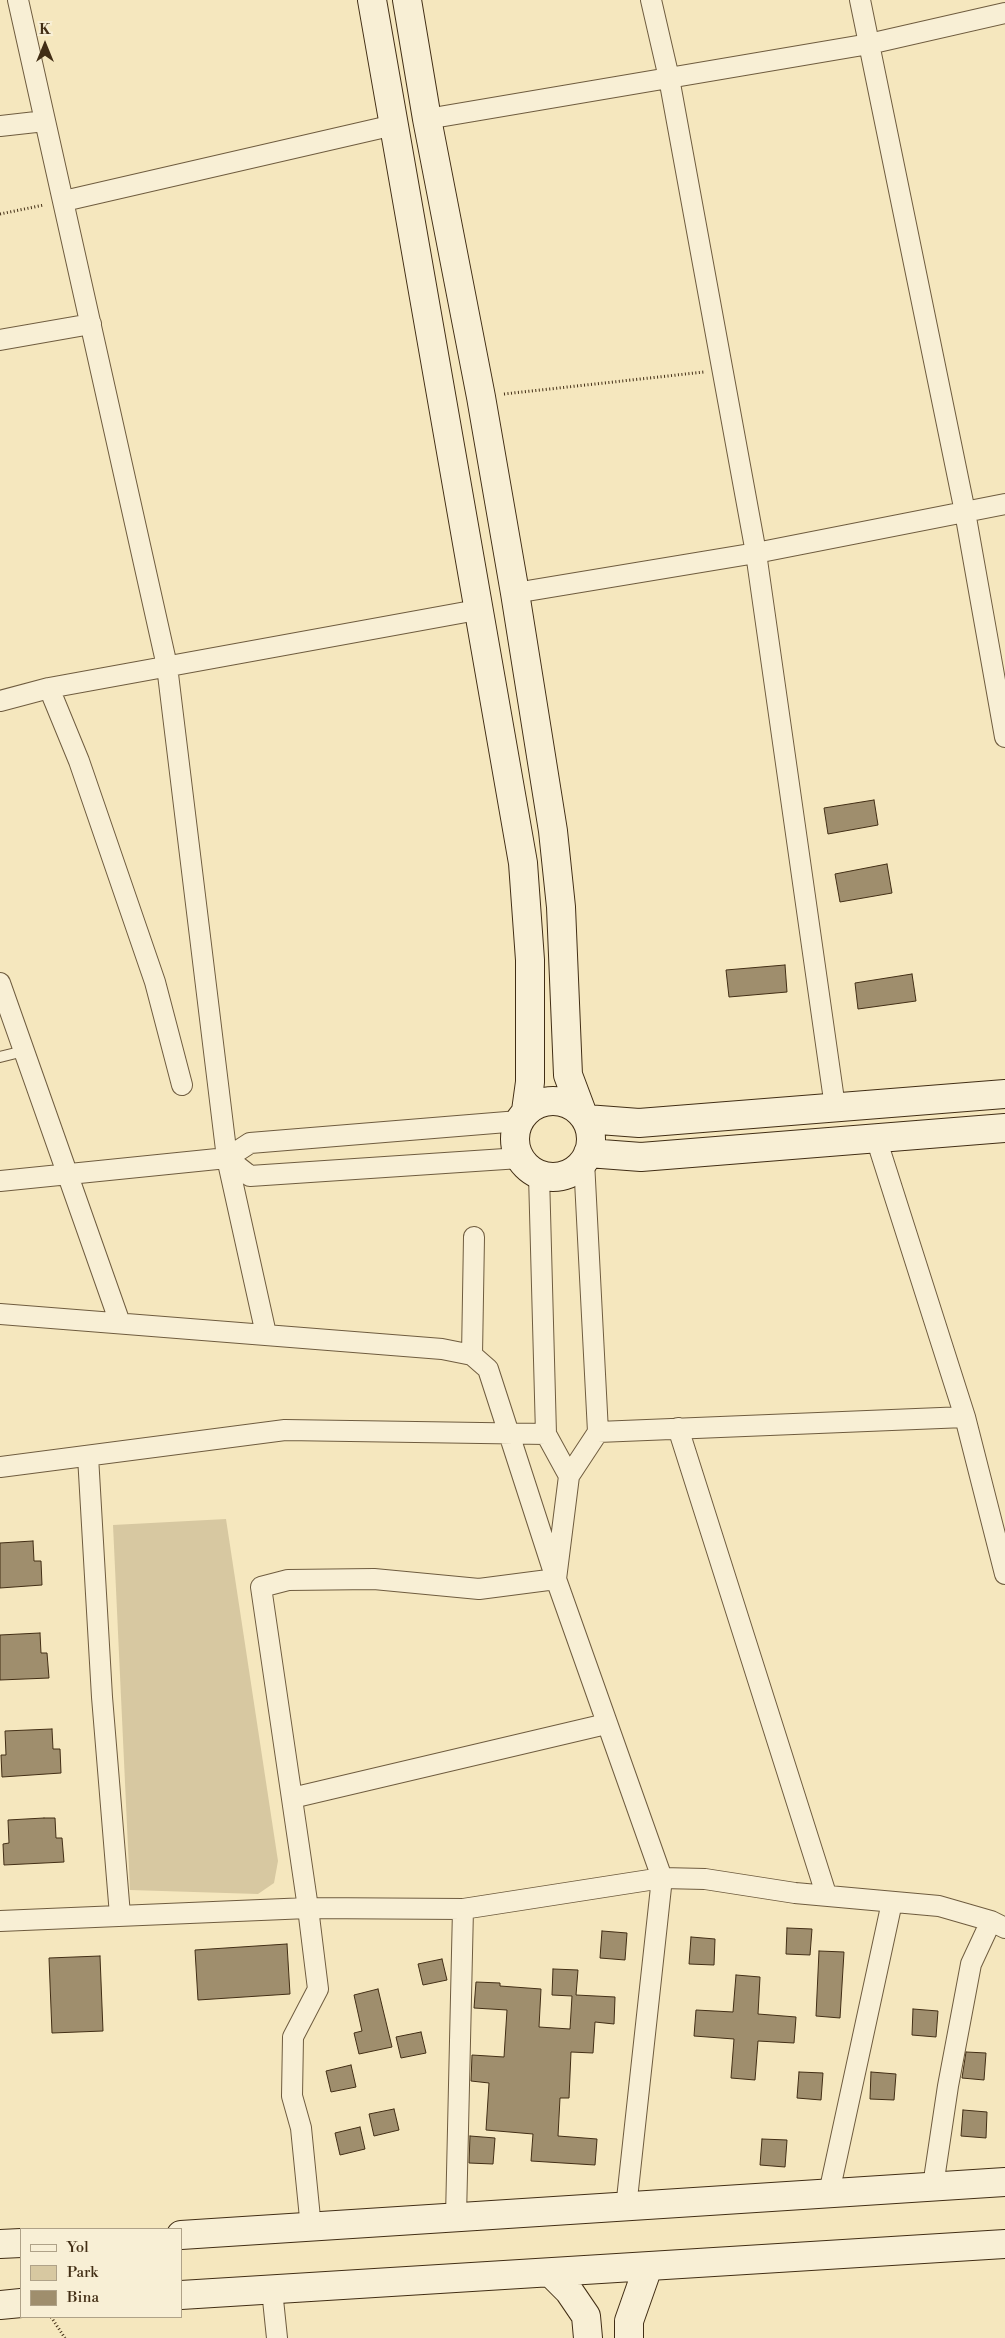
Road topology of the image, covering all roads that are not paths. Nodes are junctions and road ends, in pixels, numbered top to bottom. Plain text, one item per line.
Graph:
1 (18, 0) edge
2 (372, 0) edge
3 (407, 0) edge
4 (651, 0) edge
5 (860, 0) edge
6 (1005, 13) edge
7 (869, 44) junction
8 (669, 78) junction
9 (427, 119) junction
10 (45, 120) junction
11 (394, 125) junction
12 (0, 126) edge
13 (64, 201) junction
14 (91, 324) junction
15 (0, 340) edge
16 (1005, 504) edge
17 (965, 512) junction
18 (756, 553) junction
19 (515, 593) junction
20 (477, 610) junction
21 (167, 666) junction
22 (49, 688) junction
23 (0, 701) edge
24 (1005, 737) edge
25 (0, 983) edge
26 (24, 1051) junction
27 (0, 1057) edge
28 (182, 1084) dead end
29 (1005, 1094) edge
30 (835, 1107) junction
31 (523, 1116) junction
32 (585, 1117) junction
33 (1005, 1128) edge
34 (876, 1138) junction
35 (586, 1157) junction
36 (227, 1158) junction
37 (529, 1166) junction
38 (68, 1174) junction
39 (0, 1181) edge
40 (474, 1237) dead end
41 (0, 1314) edge
42 (120, 1323) junction
43 (266, 1334) junction
44 (472, 1355) junction
45 (965, 1417) junction
46 (678, 1428) junction
47 (508, 1432) junction
48 (598, 1432) junction
49 (546, 1434) junction
50 (88, 1456) junction
51 (0, 1467) edge
52 (569, 1476) junction
53 (1005, 1574) edge
54 (556, 1578) junction
55 (606, 1724) junction
56 (292, 1798) junction
57 (662, 1878) junction
58 (826, 1894) junction
59 (892, 1902) junction
60 (308, 1908) junction
61 (463, 1908) junction
62 (120, 1915) junction
63 (0, 1921) edge
64 (998, 1925) edge
65 (1005, 2182) edge
66 (933, 2186) junction
67 (829, 2193) junction
68 (626, 2208) junction
69 (456, 2217) junction
70 (311, 2228) junction
71 (182, 2234) edge
72 (20, 2243) edge
73 (0, 2244) edge
74 (1005, 2244) edge
75 (648, 2267) junction
76 (551, 2273) junction
77 (272, 2290) junction
78 (182, 2295) edge
79 (20, 2304) edge
80 (0, 2305) edge
81 (277, 2338) edge
82 (588, 2338) edge
83 (629, 2338) edge

1 - 10 street
2 - 11 street
3 - 9 street
4 - 8 street
5 - 7 street
6 - 7 street
7 - 8 street
7 - 17 street
8 - 9 street
8 - 18 street
9 - 19 street
10 - 12 street
10 - 13 street
11 - 13 street
11 - 20 street
13 - 14 street
14 - 15 street
14 - 21 street
16 - 17 street
17 - 18 street
17 - 24 street
18 - 19 street
18 - 30 street
19 - 32 street
20 - 21 street
20 - 31 street
21 - 22 street
21 - 36 street
22 - 23 street
22 - 28 street
25 - 26 street
26 - 27 lane
26 - 38 street
29 - 30 street
30 - 32 street
31 - 32 street
31 - 36 street
31 - 37 street
32 - 35 street
33 - 34 street
34 - 35 street
34 - 45 street
35 - 37 street
35 - 48 street
36 - 37 street
36 - 38 street
36 - 43 street
37 - 49 street
38 - 39 street
38 - 42 street
40 - 44 street
41 - 42 street
42 - 43 street
43 - 44 street
44 - 47 street
45 - 46 street
45 - 53 street
46 - 48 street
46 - 58 street
47 - 49 street
47 - 50 street
47 - 54 street
48 - 52 street
49 - 52 street
50 - 51 street
50 - 62 street
52 - 54 street
54 - 55 street
54 - 56 street
55 - 56 street
55 - 57 street
56 - 60 street
57 - 58 street
57 - 61 street
57 - 68 street
58 - 59 street
59 - 64 street
59 - 67 street
60 - 61 street
60 - 62 street
60 - 70 street
61 - 69 street
62 - 63 street
64 - 66 street
65 - 66 street
66 - 67 street
67 - 68 street
68 - 69 street
69 - 70 street
70 - 71 street
72 - 73 street
74 - 75 street
75 - 76 street
75 - 83 street
76 - 77 street
76 - 82 street
77 - 78 street
77 - 81 street
79 - 80 street

